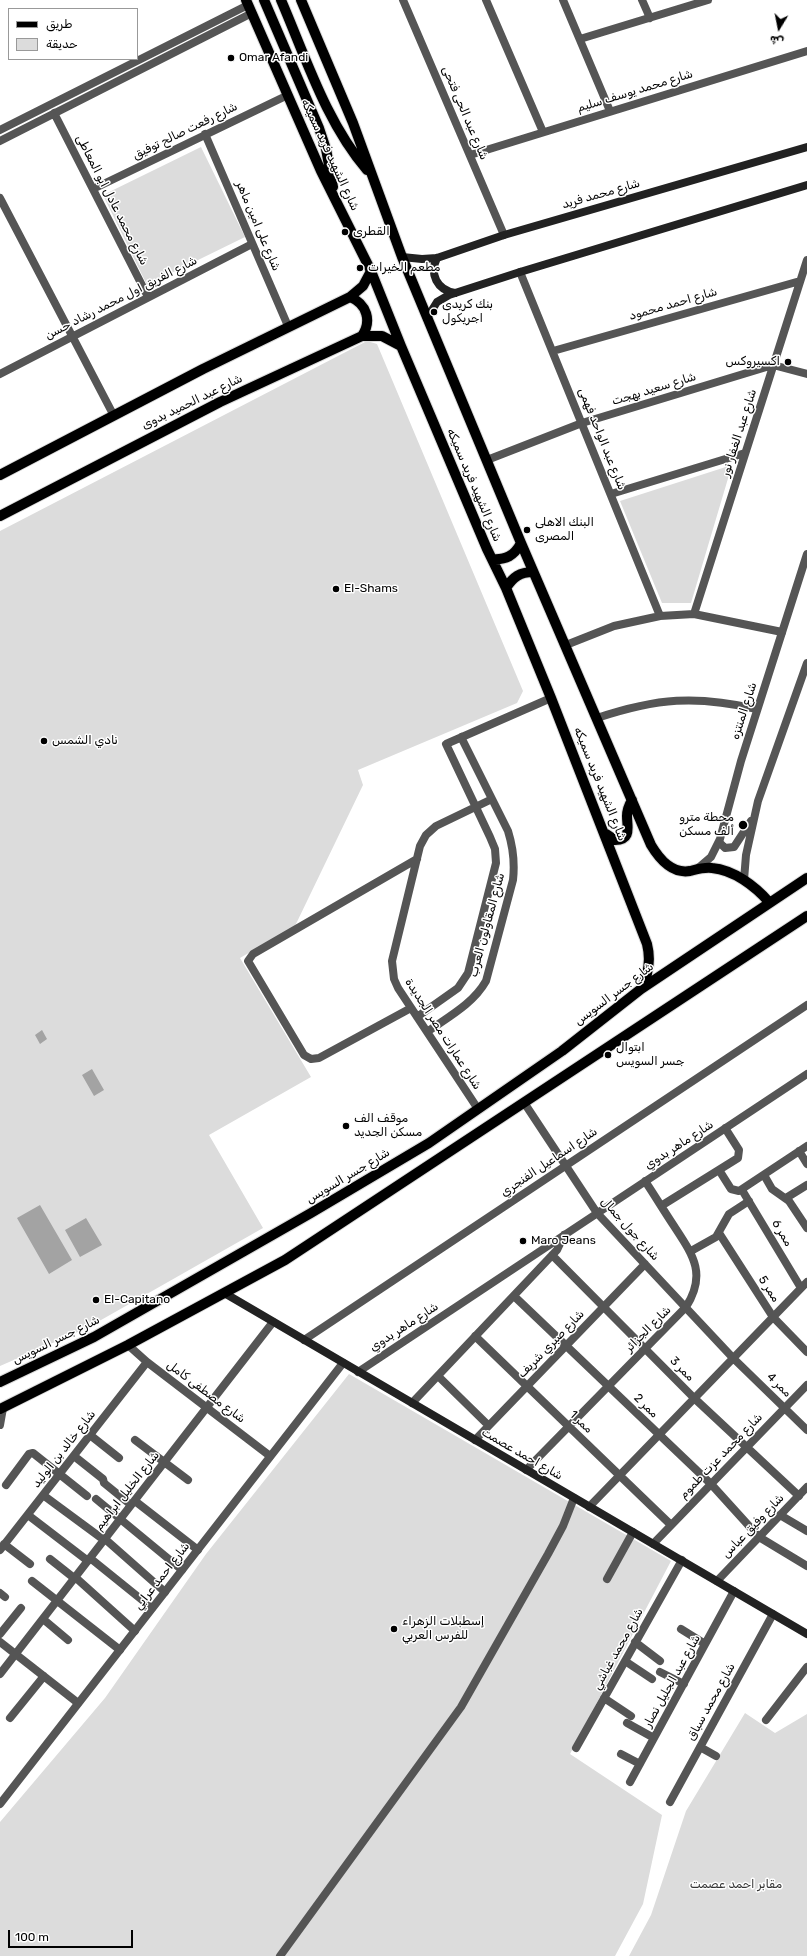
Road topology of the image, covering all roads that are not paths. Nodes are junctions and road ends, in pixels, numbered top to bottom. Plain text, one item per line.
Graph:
1 (264, 0) edge
2 (281, 0) edge
3 (301, 0) edge
4 (403, 0) edge
5 (486, 0) edge
6 (563, 0) edge
7 (642, 0) edge
8 (708, 0) edge
9 (249, 6) edge
10 (650, 18) junction
11 (580, 39) junction
12 (807, 51) edge
13 (288, 95) junction
14 (610, 110) junction
15 (54, 114) junction
16 (0, 130) edge
17 (543, 132) junction
18 (205, 134) junction
19 (0, 141) edge
20 (807, 147) edge
21 (470, 155) junction
22 (373, 177) junction
23 (807, 185) edge
24 (93, 188) junction
25 (333, 194) junction
26 (0, 198) edge
27 (504, 235) junction
28 (252, 244) junction
29 (402, 257) junction
30 (436, 258) junction
31 (807, 260) edge
32 (370, 271) junction
33 (520, 272) junction
34 (800, 281) junction
35 (456, 293) junction
36 (148, 297) junction
37 (350, 297) junction
38 (427, 318) junction
39 (288, 326) junction
40 (72, 336) junction
41 (362, 336) junction
42 (401, 346) junction
43 (552, 351) junction
44 (773, 364) junction
45 (0, 374) edge
46 (807, 374) edge
47 (114, 416) junction
48 (582, 423) junction
49 (745, 453) junction
50 (487, 460) junction
51 (0, 475) edge
52 (611, 494) junction
53 (0, 516) edge
54 (521, 543) junction
55 (807, 554) edge
56 (492, 559) junction
57 (533, 572) junction
58 (506, 588) junction
59 (694, 614) junction
60 (660, 616) junction
61 (782, 632) junction
62 (566, 645) junction
63 (807, 663) edge
64 (551, 698) junction
65 (757, 709) junction
66 (597, 718) junction
67 (461, 737) junction
68 (492, 799) junction
69 (632, 800) junction
70 (476, 807) junction
71 (755, 815) junction
72 (606, 834) junction
73 (719, 842) junction
74 (417, 859) junction
75 (697, 869) junction
76 (807, 878) edge
77 (744, 880) junction
78 (769, 902) junction
79 (807, 916) edge
80 (641, 989) junction
81 (807, 1005) edge
82 (411, 1008) junction
83 (417, 1017) junction
84 (427, 1032) junction
85 (807, 1074) edge
86 (524, 1104) junction
87 (478, 1109) junction
88 (725, 1128) junction
89 (807, 1146) edge
90 (799, 1151) junction
91 (807, 1164) edge
92 (566, 1165) junction
93 (719, 1170) junction
94 (764, 1175) junction
95 (645, 1181) junction
96 (807, 1185) edge
97 (742, 1190) junction
98 (786, 1198) junction
99 (749, 1201) junction
100 (661, 1206) junction
101 (597, 1213) junction
102 (807, 1228) edge
103 (719, 1234) junction
104 (564, 1235) junction
105 (691, 1251) junction
106 (552, 1255) junction
107 (645, 1264) junction
108 (804, 1285) edge
109 (226, 1294) junction
110 (514, 1296) junction
111 (603, 1307) junction
112 (686, 1307) junction
113 (773, 1317) junction
114 (273, 1322) junction
115 (475, 1336) junction
116 (304, 1340) junction
117 (128, 1345) junction
118 (566, 1346) junction
119 (645, 1349) junction
120 (807, 1352) edge
121 (733, 1358) junction
122 (147, 1362) junction
123 (343, 1363) junction
124 (358, 1372) junction
125 (438, 1376) junction
126 (0, 1382) edge
127 (807, 1385) edge
128 (526, 1386) junction
129 (608, 1386) junction
130 (694, 1398) junction
131 (412, 1403) junction
132 (1, 1408) edge
133 (207, 1408) junction
134 (785, 1408) junction
135 (0, 1425) edge
136 (488, 1425) junction
137 (568, 1427) junction
138 (807, 1430) edge
139 (90, 1435) junction
140 (659, 1435) junction
141 (135, 1440) dead end
142 (475, 1440) junction
143 (747, 1447) junction
144 (74, 1456) junction
145 (270, 1456) junction
146 (119, 1458) dead end
147 (165, 1462) junction
148 (526, 1470) junction
149 (59, 1474) junction
150 (619, 1476) junction
151 (188, 1480) dead end
152 (711, 1484) junction
153 (6, 1485) dead end
154 (807, 1487) edge
155 (43, 1495) junction
156 (87, 1496) dead end
157 (799, 1496) junction
158 (574, 1498) junction
159 (96, 1499) dead end
160 (133, 1503) junction
161 (589, 1507) junction
162 (28, 1515) junction
163 (780, 1515) junction
164 (120, 1519) junction
165 (671, 1525) junction
166 (807, 1531) edge
167 (633, 1532) junction
168 (759, 1537) junction
169 (105, 1539) junction
170 (653, 1544) junction
171 (2, 1547) edge
172 (198, 1550) junction
173 (50, 1559) dead end
174 (89, 1559) junction
175 (682, 1560) junction
176 (30, 1564) dead end
177 (807, 1566) edge
178 (182, 1570) junction
179 (75, 1578) junction
180 (608, 1578) dead end
181 (32, 1581) dead end
182 (717, 1581) junction
183 (734, 1591) junction
184 (165, 1592) junction
185 (57, 1601) junction
186 (21, 1608) dead end
187 (152, 1608) junction
188 (773, 1614) junction
189 (43, 1619) junction
190 (681, 1629) dead end
191 (135, 1630) junction
192 (0, 1634) edge
193 (807, 1634) edge
194 (68, 1640) dead end
195 (0, 1642) edge
196 (635, 1642) junction
197 (705, 1644) junction
198 (120, 1650) junction
199 (16, 1654) junction
200 (660, 1660) dead end
201 (625, 1661) junction
202 (807, 1667) edge
203 (660, 1672) dead end
204 (0, 1674) edge
205 (44, 1676) junction
206 (652, 1679) dead end
207 (684, 1684) junction
208 (604, 1698) junction
209 (78, 1703) junction
210 (10, 1718) dead end
211 (766, 1720) dead end
212 (654, 1738) junction
213 (700, 1747) junction
214 (576, 1748) dead end
215 (621, 1754) dead end
216 (716, 1756) dead end
217 (640, 1764) junction
218 (630, 1782) dead end
219 (670, 1802) dead end
220 (0, 1804) edge
221 (280, 1956) edge

1 - 25 main road
2 - 22 main road
3 - 22 main road, شارع الشهيد فريد سميكه
4 - 21 street, شارع عبد الحى فتحى
5 - 17 street
6 - 11 street
7 - 10 street
8 - 10 street
9 - 13 main road, شارع الشهيد فريد سميكه
9 - 15 street
9 - 16 street
10 - 11 street
11 - 14 street
12 - 14 street, شارع محمد يوسف سليم
13 - 18 street, شارع رفعت صالح توفيق
13 - 25 main road, شارع الشهيد فريد سميكه
14 - 17 street, شارع محمد يوسف سليم
15 - 19 street
15 - 24 street, شارع محمد عادل ابو المعاطى
17 - 21 street, شارع محمد يوسف سليم
18 - 24 street, شارع رفعت صالح توفيق
18 - 28 street, شارع على امين ماهر
20 - 27 main road, شارع محمد فريد
21 - 27 street, شارع عبد الحى فتحى
22 - 29 main road, شارع الشهيد فريد سميكه
23 - 33 main road
24 - 36 street, شارع محمد عادل ابو المعاطى
25 - 32 main road, شارع الشهيد فريد سميكه
26 - 40 street
27 - 30 main road, شارع محمد فريد
28 - 36 street, شارع الفريق اول محمد رشاد حسن
28 - 39 street, شارع على امين ماهر
29 - 30 main road, شارع محمد فريد
29 - 38 main road, شارع الشهيد فريد سميكه
30 - 35 main road
31 - 34 street, شارع عبد الغفار نور
32 - 37 main road, شارع عبد الحميد بدوى
32 - 42 main road, شارع الشهيد فريد سميكه
33 - 35 main road
33 - 43 street, شارع عبد الواحد فهمى
34 - 43 street, شارع احمد محمود
34 - 44 street, شارع عبد الغفار نور
35 - 38 main road
36 - 40 street, شارع الفريق اول محمد رشاد حسن
37 - 39 main road, شارع عبد الحميد بدوى
37 - 41 main road
38 - 50 main road, شارع الشهيد فريد سميكه
39 - 47 main road, شارع عبد الحميد بدوى
40 - 45 street, شارع الفريق اول محمد رشاد حسن
40 - 47 street
41 - 42 main road, شارع عبد الحميد بدوى
41 - 53 main road, شارع عبد الحميد بدوى
42 - 56 main road, شارع الشهيد فريد سميكه
43 - 48 street, شارع عبد الواحد فهمى
44 - 46 street
44 - 48 street, شارع سعيد بهجت
44 - 49 street, شارع عبد الغفار نور
47 - 51 main road, شارع عبد الحميد بدوى
48 - 50 street, شارع سعيد بهجت
48 - 52 street, شارع عبد الواحد فهمى
49 - 52 street
49 - 59 street, شارع عبد الغفار نور
50 - 54 main road, شارع الشهيد فريد سميكه
52 - 60 street, شارع عبد الواحد فهمى
54 - 56 main road
54 - 57 main road, شارع الشهيد فريد سميكه
55 - 61 street, شارع المنتزه
56 - 58 main road, شارع الشهيد فريد سميكه
57 - 58 main road
57 - 62 main road, شارع الشهيد فريد سميكه
58 - 64 main road, شارع الشهيد فريد سميكه
59 - 60 street
59 - 61 street
60 - 62 street
61 - 65 street, شارع المنتزه
62 - 66 main road, شارع الشهيد فريد سميكه
63 - 71 street
64 - 67 street
64 - 72 main road, شارع الشهيد فريد سميكه
65 - 66 street
65 - 73 street, شارع المنتزه
66 - 69 main road, شارع الشهيد فريد سميكه
67 - 68 street, شارع المقاولون العرب
67 - 70 street, شارع المقاولون العرب
68 - 70 street, شارع عمارات مصر الجديدة
68 - 84 street, شارع المقاولون العرب
69 - 72 main road
69 - 75 main road, شارع الشهيد فريد سميكه
70 - 74 street, شارع عمارات مصر الجديدة
70 - 83 street, شارع المقاولون العرب
71 - 73 street
71 - 77 street
72 - 80 main road, شارع الشهيد فريد سميكه
73 - 75 street, شارع المنتزه
74 - 82 street, شارع عمارات مصر الجديدة
74 - 82 street
75 - 77 main road, شارع الشهيد فريد سميكه
76 - 78 main road, شارع جسر السويس
77 - 78 main road, شارع الشهيد فريد سميكه
78 - 80 main road, شارع جسر السويس
79 - 86 main road
80 - 87 main road, شارع جسر السويس
81 - 92 street, شارع اسماعيل الفنجري
82 - 83 street, شارع عمارات مصر الجديدة
83 - 84 street, شارع عمارات مصر الجديدة
84 - 87 street, شارع عمارات مصر الجديدة
85 - 88 street, شارع ماهر بدوي
86 - 92 street, شارع جول جمال
86 - 109 main road
87 - 126 main road, شارع جسر السويس
88 - 93 street
88 - 95 street, شارع ماهر بدوي
89 - 90 street
90 - 91 street
90 - 94 street
92 - 101 street, شارع جول جمال
92 - 116 street, شارع اسماعيل الفنجري
93 - 97 street
93 - 100 street
94 - 97 street
94 - 98 street
95 - 100 street, شارع الجزائر
95 - 101 street, شارع ماهر بدوي
96 - 98 street
97 - 99 street, ممر 6
98 - 102 street
99 - 103 street
99 - 108 street, ممر 6
100 - 105 street, شارع الجزائر
101 - 104 street, شارع ماهر بدوي
101 - 107 street, شارع جول جمال
103 - 105 street
103 - 113 street, ممر 5
104 - 106 street, شارع ماهر بدوي
104 - 124 street, شارع ماهر بدوي
105 - 112 street, شارع الجزائر
106 - 110 street, شارع ماهر بدوي
106 - 111 street, ممر 3
107 - 111 street, شارع صبري شريف
107 - 112 street, شارع جول جمال
108 - 113 street
109 - 114 main road, شارع احمد عصمت
109 - 117 main road
110 - 115 street, شارع ماهر بدوي
110 - 118 street, ممر 2
111 - 118 street, شارع صبري شريف
111 - 119 street, ممر 3
112 - 119 street, شارع الجزائر
112 - 121 street, شارع جول جمال
113 - 120 street, ممر 5
113 - 121 street
114 - 116 main road, شارع احمد عصمت
114 - 133 street, شارع الخليل ابراهيم
115 - 125 street, شارع ماهر بدوي
115 - 128 street, ممر 1
116 - 123 main road, شارع احمد عصمت
117 - 122 street, شارع مصطفى كامل
117 - 132 main road
118 - 128 street, شارع صبري شريف
118 - 129 street, ممر 2
119 - 129 street, شارع الجزائر
119 - 130 street, ممر 3
121 - 130 street
121 - 134 street, ممر 4
122 - 133 street, شارع مصطفى كامل
122 - 139 street, شارع خالد بن الوليد
123 - 124 main road, شارع احمد عصمت
123 - 145 street, شارع احمد عرابي
124 - 131 main road, شارع احمد عصمت
125 - 131 street, شارع ماهر بدوي
125 - 136 street
127 - 134 street, شارع محمد عزت طموم
128 - 136 street, شارع صبري شريف
128 - 137 street, ممر 1
129 - 137 street, شارع الجزائر
129 - 140 street, ممر 2
130 - 140 street
130 - 143 street, ممر 3
131 - 142 main road, شارع احمد عصمت
132 - 135 street
133 - 145 street, شارع مصطفى كامل
133 - 147 street, شارع الخليل ابراهيم
134 - 138 street, ممر 4
134 - 143 street, شارع محمد عزت طموم
136 - 142 street, شارع صبري شريف
137 - 148 street, شارع الجزائر
137 - 150 street, ممر 1
139 - 144 street, شارع خالد بن الوليد
139 - 146 street
140 - 150 street
140 - 152 street, ممر 2
141 - 147 street
142 - 148 main road, شارع احمد عصمت
143 - 152 street, شارع محمد عزت طموم
143 - 157 street, ممر 3
144 - 149 street, شارع خالد بن الوليد
144 - 160 street
145 - 172 street, شارع احمد عرابي
147 - 151 street
147 - 160 street, شارع الخليل ابراهيم
148 - 158 main road, شارع احمد عصمت
149 - 153 street
149 - 155 street, شارع خالد بن الوليد
149 - 156 street
150 - 161 street
150 - 165 street, ممر 1
152 - 165 street, شارع محمد عزت طموم
152 - 168 street, ممر 2
154 - 157 street, شارع وفيق عباس
155 - 162 street, شارع خالد بن الوليد
155 - 169 street
157 - 163 street, شارع وفيق عباس
158 - 161 main road, شارع احمد عصمت
158 - 221 street
159 - 164 street
160 - 164 street, شارع الخليل ابراهيم
160 - 172 street
161 - 167 main road, شارع احمد عصمت
162 - 171 street, شارع خالد بن الوليد
162 - 174 street
163 - 166 street
163 - 168 street, شارع وفيق عباس
164 - 169 street, شارع الخليل ابراهيم
164 - 178 street
165 - 170 street, شارع محمد عزت طموم
167 - 170 main road, شارع احمد عصمت
167 - 180 street
168 - 177 street, ممر 2
168 - 182 street, شارع وفيق عباس
169 - 174 street, شارع الخليل ابراهيم
169 - 184 street
170 - 175 main road, شارع احمد عصمت
171 - 176 street
172 - 178 street, شارع احمد عرابي
173 - 179 street
174 - 179 street, شارع الخليل ابراهيم
174 - 187 street
175 - 182 main road, شارع احمد عصمت
175 - 196 street, شارع محمد غباشي
178 - 184 street, شارع احمد عرابي
179 - 185 street, شارع الخليل ابراهيم
179 - 191 street
181 - 185 street
182 - 183 main road, شارع احمد عصمت
183 - 188 main road, شارع احمد عصمت
183 - 197 street, شارع عبد الجليل نصار
184 - 187 street, شارع احمد عرابي
185 - 189 street, شارع الخليل ابراهيم
185 - 198 street
186 - 192 street
187 - 191 street, شارع احمد عرابي
188 - 193 main road, شارع احمد عصمت
188 - 213 street, شارع محمد سباق
189 - 194 street
189 - 199 street, شارع الخليل ابراهيم
190 - 197 street
191 - 198 street, شارع احمد عرابي
195 - 199 street
196 - 200 street
196 - 201 street, شارع محمد غباشي
197 - 207 street, شارع عبد الجليل نصار
198 - 209 street, شارع احمد عرابي
199 - 204 street, شارع الخليل ابراهيم
199 - 205 street
201 - 206 street
201 - 208 street, شارع محمد غباشي
202 - 211 street
203 - 207 street
205 - 209 street
205 - 210 street
207 - 212 street, شارع عبد الجليل نصار
208 - 212 street
208 - 214 street, شارع محمد غباشي
209 - 220 street, شارع احمد عرابي
212 - 217 street, شارع عبد الجليل نصار
213 - 216 street
213 - 219 street, شارع محمد سباق
215 - 217 street
217 - 218 street, شارع عبد الجليل نصار

